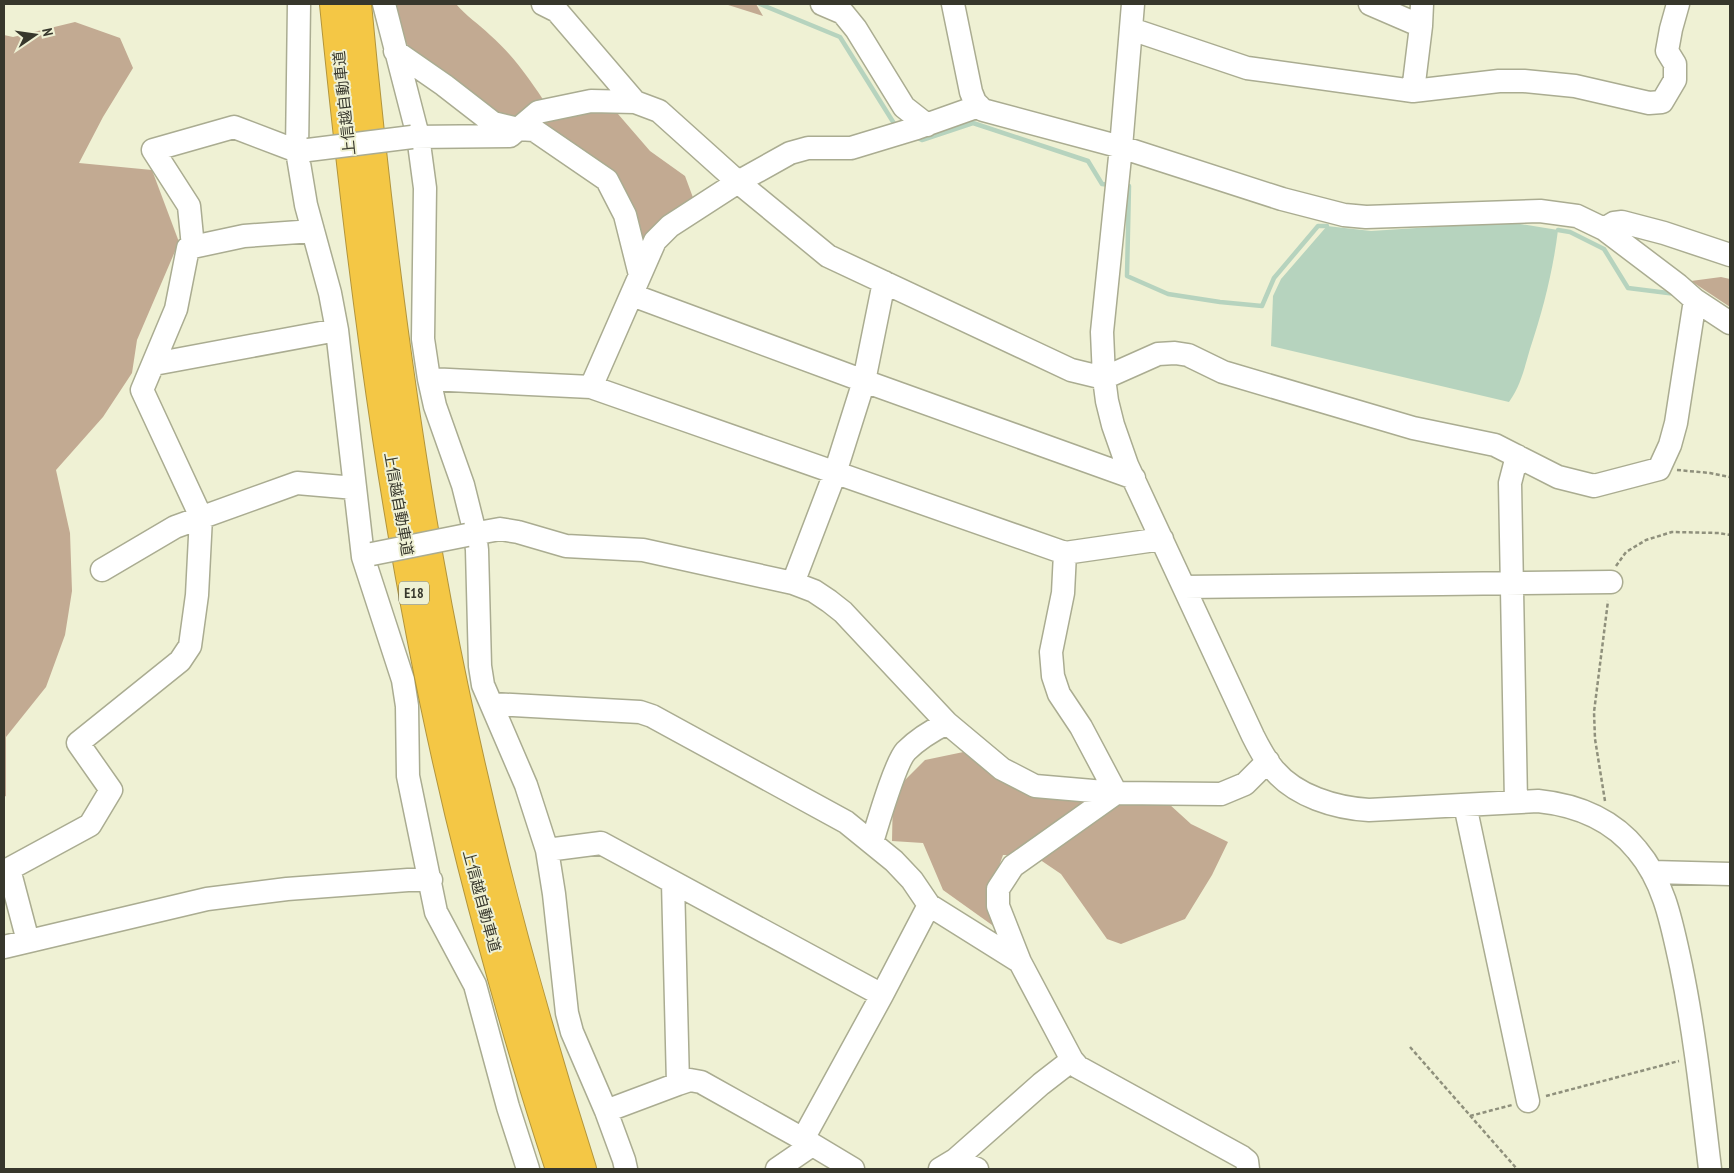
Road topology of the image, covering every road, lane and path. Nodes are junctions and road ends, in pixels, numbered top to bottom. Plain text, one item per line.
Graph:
1 (299, 4) edge
2 (334, 4) edge
3 (357, 4) edge
4 (384, 4) edge
5 (543, 4) edge
6 (822, 4) edge
7 (953, 4) edge
8 (1132, 4) edge
9 (1370, 4) edge
10 (1422, 4) edge
11 (1678, 4) edge
12 (1421, 26) junction
13 (1130, 29) junction
14 (395, 51) junction
15 (1413, 91) junction
16 (635, 102) junction
17 (979, 106) junction
18 (922, 127) junction
19 (518, 129) junction
20 (415, 136) junction
21 (1121, 147) junction
22 (303, 150) junction
23 (738, 182) junction
24 (1604, 229) junction
25 (313, 231) junction
26 (194, 247) junction
27 (1730, 256) edge
28 (884, 282) junction
29 (636, 285) junction
30 (1695, 300) junction
31 (1730, 323) edge
32 (337, 330) junction
33 (154, 364) junction
34 (1104, 378) junction
35 (429, 379) junction
36 (864, 381) junction
37 (591, 387) junction
38 (1517, 456) junction
39 (1659, 469) junction
40 (835, 473) junction
41 (1730, 477) edge
42 (1134, 478) junction
43 (355, 488) junction
44 (201, 517) junction
45 (471, 534) junction
46 (1730, 535) edge
47 (1162, 539) junction
48 (1065, 553) junction
49 (367, 556) junction
50 (102, 570) dead end
51 (1511, 582) junction
52 (1610, 582) junction
53 (793, 583) junction
54 (1184, 587) junction
55 (493, 704) junction
56 (947, 722) junction
57 (1268, 761) junction
58 (1116, 793) junction
59 (1516, 802) junction
60 (1465, 805) junction
61 (1608, 825) junction
62 (872, 842) junction
63 (547, 850) junction
64 (1652, 872) junction
65 (1730, 874) edge
66 (431, 880) junction
67 (673, 882) junction
68 (929, 905) junction
69 (28, 940) junction
70 (4, 947) edge
71 (1020, 962) junction
72 (882, 995) junction
73 (1410, 1047) dead end
74 (1697, 1056) junction
75 (1072, 1060) junction
76 (678, 1084) junction
77 (1528, 1100) junction
78 (606, 1110) junction
79 (1470, 1116) junction
80 (807, 1142) junction
81 (948, 1165) edge
82 (528, 1169) edge
83 (560, 1169) edge
84 (582, 1169) edge
85 (626, 1169) edge
86 (778, 1169) edge
87 (853, 1169) edge
88 (977, 1169) edge
89 (1248, 1169) edge
90 (1517, 1169) edge
91 (1710, 1169) edge

1 - 22 street
2 - 83 highway, 上信越自動車道 / E18
3 - 84 highway, 上信越自動車道 / E18
4 - 14 street
5 - 16 street
6 - 18 street
7 - 17 street
8 - 13 street
9 - 12 street
10 - 12 street
11 - 15 street
12 - 15 street
13 - 15 street
13 - 21 street
14 - 19 street
14 - 20 street
16 - 19 street
16 - 23 street
17 - 18 street
17 - 21 street
18 - 23 street
19 - 20 street
19 - 29 street
20 - 22 street, bridge
20 - 35 street
21 - 24 street
21 - 34 street
22 - 25 street
22 - 26 street
23 - 28 street
23 - 29 street
24 - 27 street
24 - 30 street
25 - 26 street
25 - 32 street
26 - 33 street
28 - 34 street
28 - 36 street
29 - 36 street
29 - 37 street
30 - 31 street
30 - 39 street
32 - 33 street
32 - 43 street
33 - 44 street
34 - 38 street
34 - 42 street
35 - 37 street
35 - 45 street
36 - 40 street
36 - 42 street
37 - 40 street
38 - 39 street
38 - 51 street
39 - 41 path
40 - 48 street
40 - 53 street
42 - 47 street
43 - 44 street
43 - 49 street
44 - 50 street
44 - 69 street
45 - 49 street, bridge
45 - 53 street
45 - 55 street
46 - 52 path
47 - 48 street
47 - 54 street
48 - 58 street
49 - 66 street
51 - 52 street
51 - 54 street
51 - 59 street
52 - 61 path
53 - 56 street
54 - 57 street
55 - 62 street
55 - 63 street
56 - 58 street
56 - 62 street
57 - 58 street
57 - 60 street
58 - 71 street
59 - 60 street
59 - 61 street
60 - 77 street
61 - 64 street
62 - 68 street
63 - 67 street
63 - 78 street
64 - 65 street
64 - 74 street
66 - 69 street
66 - 82 street
67 - 72 street
67 - 76 street
68 - 71 street
68 - 72 street
69 - 70 street
71 - 75 street
72 - 80 street
73 - 79 path
74 - 77 path
74 - 91 street
75 - 81 street
75 - 89 street
76 - 78 street
76 - 80 street
77 - 79 path
78 - 85 street
79 - 90 path
80 - 86 street
80 - 87 street
81 - 88 street

